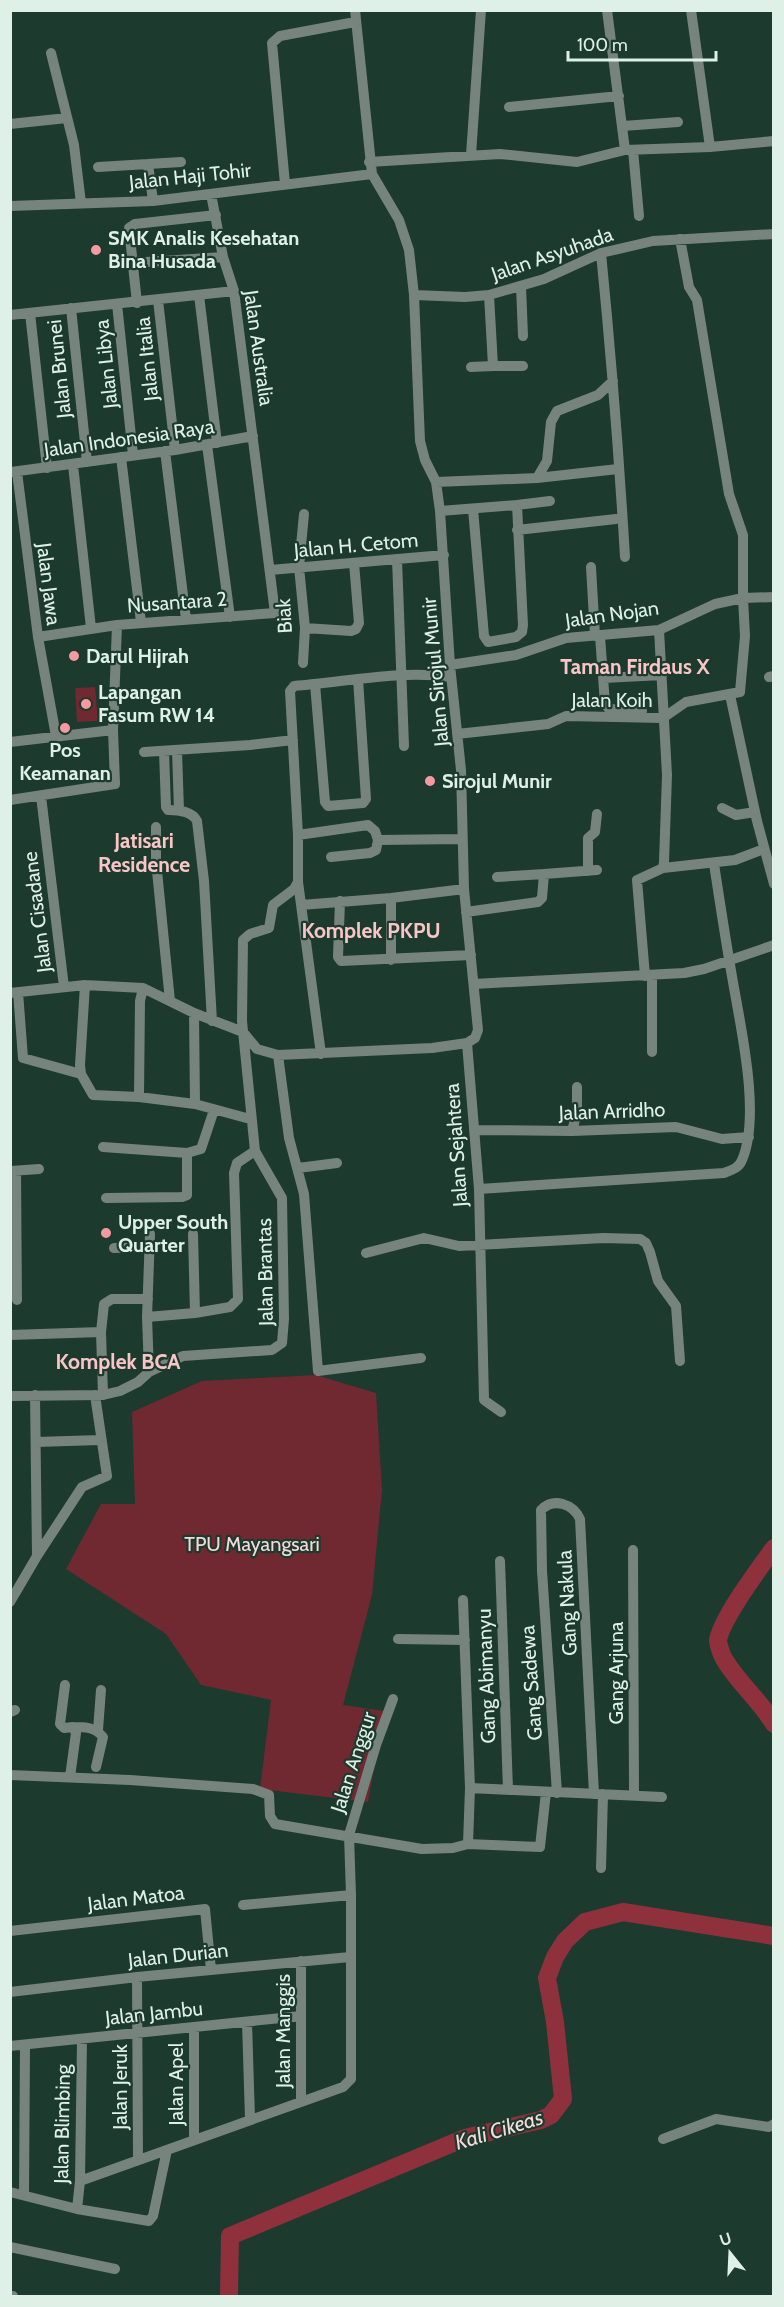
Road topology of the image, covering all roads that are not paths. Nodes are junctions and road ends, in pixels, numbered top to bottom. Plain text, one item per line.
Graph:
1 (355, 10) edge
2 (481, 10) edge
3 (607, 10) edge
4 (691, 10) edge
5 (355, 22) junction
6 (51, 53) dead end
7 (619, 96) junction
8 (509, 107) dead end
9 (67, 118) junction
10 (678, 122) dead end
11 (10, 124) edge
12 (623, 126) junction
13 (774, 141) edge
14 (710, 147) junction
15 (629, 150) junction
16 (471, 156) junction
17 (181, 162) dead end
18 (148, 164) junction
19 (98, 167) dead end
20 (371, 168) junction
21 (285, 184) junction
22 (211, 194) junction
23 (153, 201) junction
24 (81, 202) junction
25 (10, 206) edge
26 (216, 215) junction
27 (639, 216) dead end
28 (774, 234) edge
29 (680, 240) junction
30 (601, 253) junction
31 (223, 257) junction
32 (131, 263) junction
33 (521, 286) junction
34 (234, 291) junction
35 (199, 295) junction
36 (414, 295) junction
37 (489, 295) junction
38 (158, 300) junction
39 (136, 303) junction
40 (117, 304) junction
41 (70, 308) junction
42 (30, 313) junction
43 (10, 315) edge
44 (523, 336) dead end
45 (493, 366) junction
46 (523, 366) dead end
47 (471, 367) dead end
48 (614, 381) junction
49 (253, 436) junction
50 (212, 444) junction
51 (170, 450) junction
52 (133, 455) junction
53 (121, 457) junction
54 (87, 462) junction
55 (74, 465) junction
56 (47, 468) junction
57 (618, 469) junction
58 (14, 472) edge
59 (537, 478) junction
60 (436, 482) junction
61 (550, 501) dead end
62 (517, 505) junction
63 (473, 509) junction
64 (440, 511) junction
65 (304, 514) dead end
66 (616, 519) dead end
67 (517, 530) junction
68 (444, 555) junction
69 (625, 558) dead end
70 (397, 559) junction
71 (354, 563) junction
72 (299, 567) junction
73 (591, 567) dead end
74 (270, 570) junction
75 (774, 597) edge
76 (742, 598) junction
77 (230, 617) junction
78 (186, 619) junction
79 (141, 622) junction
80 (117, 624) junction
81 (91, 628) junction
82 (305, 628) junction
83 (659, 630) junction
84 (598, 636) junction
85 (38, 637) junction
86 (303, 663) dead end
87 (450, 665) junction
88 (662, 675) junction
89 (402, 676) junction
90 (451, 677) junction
91 (604, 678) junction
92 (358, 679) junction
93 (315, 684) junction
94 (730, 695) junction
95 (663, 714) junction
96 (113, 730) junction
97 (457, 734) junction
98 (56, 736) junction
99 (293, 740) junction
100 (10, 742) edge
101 (404, 746) dead end
102 (165, 750) junction
103 (177, 751) junction
104 (144, 752) dead end
105 (41, 796) junction
106 (10, 800) edge
107 (722, 808) dead end
108 (179, 810) junction
109 (755, 812) junction
110 (597, 814) dead end
111 (156, 827) dead end
112 (298, 835) junction
113 (462, 839) junction
114 (378, 840) junction
115 (764, 849) junction
116 (331, 857) dead end
117 (714, 864) junction
118 (663, 868) junction
119 (544, 874) junction
120 (497, 877) dead end
121 (298, 882) junction
122 (774, 884) edge
123 (464, 889) junction
124 (391, 898) junction
125 (340, 901) junction
126 (301, 905) junction
127 (466, 912) junction
128 (774, 945) edge
129 (471, 955) junction
130 (391, 960) junction
131 (729, 961) junction
132 (649, 975) junction
133 (474, 984) junction
134 (85, 985) junction
135 (64, 987) junction
136 (143, 988) junction
137 (14, 993) edge
138 (170, 1001) junction
139 (194, 1013) junction
140 (212, 1021) junction
141 (243, 1032) junction
142 (467, 1043) junction
143 (652, 1052) dead end
144 (321, 1054) junction
145 (278, 1055) junction
146 (81, 1074) junction
147 (577, 1087) dead end
148 (139, 1097) junction
149 (195, 1104) junction
150 (214, 1110) junction
151 (250, 1119) junction
152 (475, 1131) junction
153 (572, 1131) junction
154 (749, 1137) junction
155 (103, 1147) dead end
156 (255, 1152) junction
157 (187, 1153) junction
158 (338, 1163) dead end
159 (298, 1168) junction
160 (39, 1169) dead end
161 (13, 1171) edge
162 (480, 1189) junction
163 (106, 1198) dead end
164 (150, 1233) dead end
165 (193, 1234) dead end
166 (481, 1245) junction
167 (149, 1247) junction
168 (114, 1248) dead end
169 (366, 1253) dead end
170 (148, 1299) junction
171 (17, 1300) dead end
172 (195, 1313) junction
173 (147, 1317) junction
174 (101, 1332) junction
175 (10, 1335) edge
176 (421, 1358) dead end
177 (680, 1361) dead end
178 (149, 1372) junction
179 (35, 1395) junction
180 (99, 1395) junction
181 (10, 1396) edge
182 (501, 1412) dead end
183 (100, 1440) junction
184 (36, 1442) junction
185 (633, 1550) dead end
186 (37, 1556) junction
187 (500, 1561) dead end
188 (542, 1571) joint
189 (463, 1600) dead end
190 (10, 1602) edge
191 (398, 1640) dead end
192 (465, 1640) junction
193 (65, 1685) dead end
194 (101, 1690) dead end
195 (393, 1700) dead end
196 (73, 1727) junction
197 (98, 1730) junction
198 (96, 1767) dead end
199 (10, 1775) edge
200 (70, 1777) junction
201 (470, 1788) junction
202 (508, 1790) junction
203 (551, 1793) junction
204 (599, 1794) junction
205 (634, 1795) junction
206 (662, 1797) dead end
207 (349, 1835) junction
208 (468, 1844) junction
209 (601, 1868) dead end
210 (351, 1895) junction
211 (243, 1905) dead end
212 (10, 1931) edge
213 (350, 1957) junction
214 (301, 1961) junction
215 (211, 1970) junction
216 (137, 1977) junction
217 (10, 1992) edge
218 (301, 2016) junction
219 (247, 2022) junction
220 (194, 2027) junction
221 (138, 2033) junction
222 (82, 2039) junction
223 (25, 2045) junction
224 (10, 2046) edge
225 (301, 2101) junction
226 (250, 2119) junction
227 (774, 2124) edge
228 (663, 2139) dead end
229 (194, 2140) junction
230 (167, 2150) junction
231 (138, 2160) junction
232 (80, 2181) junction
233 (10, 2192) edge
234 (24, 2195) junction
235 (77, 2209) junction
236 (10, 2247) edge
237 (115, 2269) dead end

1 - 5 street, Jalan Sirojul Munir
2 - 16 street
3 - 7 street
4 - 14 street
5 - 20 street, Jalan Sirojul Munir
5 - 21 street
6 - 9 street
7 - 8 street
7 - 12 street
9 - 11 street
9 - 24 street
10 - 12 street
12 - 15 street
13 - 14 street, Jalan Haji Tohir
14 - 15 street, Jalan Haji Tohir
15 - 16 street, Jalan Haji Tohir
15 - 27 street
16 - 20 street, Jalan Haji Tohir
17 - 18 street
18 - 19 street
18 - 23 street
20 - 21 street, Jalan Haji Tohir
20 - 36 street, Jalan Sirojul Munir
21 - 22 street, Jalan Haji Tohir
22 - 23 street, Jalan Haji Tohir
22 - 26 street, Jalan Australia
23 - 24 street, Jalan Haji Tohir
24 - 25 street, Jalan Haji Tohir
26 - 31 street, Jalan Australia
26 - 32 street
28 - 29 street, Jalan Asyuhada
29 - 30 street, Jalan Asyuhada
29 - 76 street
30 - 33 street, Jalan Asyuhada
30 - 48 street
31 - 32 street
31 - 34 street, Jalan Australia
32 - 39 street
33 - 37 street, Jalan Asyuhada
33 - 44 street
34 - 35 street
34 - 49 street, Jalan Australia
35 - 38 street
35 - 50 street
36 - 37 street, Jalan Asyuhada
36 - 60 street, Jalan Sirojul Munir
37 - 45 street
38 - 39 street
38 - 51 street, Jalan Italia
39 - 40 street
40 - 41 street
40 - 52 street, Jalan Libya
41 - 42 street
41 - 54 street, Jalan Brunei
42 - 43 street
42 - 56 street
45 - 46 street
45 - 47 street
48 - 57 street
48 - 59 street
49 - 50 street, Jalan Indonesia Raya
49 - 74 street, Jalan Australia
50 - 51 street, Jalan Indonesia Raya
50 - 77 street
51 - 52 street, Jalan Indonesia Raya
51 - 78 street, Jalan Italia
52 - 53 street, Jalan Indonesia Raya
53 - 54 street, Jalan Indonesia Raya
53 - 79 street
54 - 55 street, Jalan Indonesia Raya
55 - 56 street, Jalan Indonesia Raya
55 - 81 street
56 - 58 street, Jalan Indonesia Raya
57 - 59 street
57 - 69 street
58 - 85 street, Jalan Jawa
59 - 60 street
60 - 64 street, Jalan Sirojul Munir
61 - 62 street
62 - 63 street
62 - 67 street
63 - 64 street
63 - 67 street
64 - 68 street, Jalan Sirojul Munir
65 - 72 street, Biak
66 - 67 street
68 - 70 street, Jalan H. Cetom
68 - 87 street, Jalan Sirojul Munir
70 - 71 street, Jalan H. Cetom
70 - 89 street
71 - 72 street, Jalan H. Cetom
71 - 82 street
72 - 74 street, Jalan H. Cetom
72 - 82 street, Biak
73 - 84 street
74 - 77 street, Nusantara 2
75 - 76 street, Jalan Nojan
76 - 83 street, Jalan Nojan
76 - 94 street
77 - 78 street, Nusantara 2
78 - 79 street, Nusantara 2
79 - 80 street, Nusantara 2
80 - 81 street, Nusantara 2
80 - 96 street
81 - 85 street, Nusantara 2
82 - 86 street, Biak
83 - 84 street, Jalan Nojan
83 - 88 street
84 - 87 street, Jalan Nojan
84 - 91 street
85 - 98 street, Jalan Jawa
87 - 90 street, Jalan Sirojul Munir
88 - 91 street
88 - 95 street
89 - 90 street
89 - 92 street
89 - 101 street
90 - 97 street, Jalan Sirojul Munir
91 - 95 street
92 - 93 street
92 - 93 street
93 - 99 street
94 - 95 street, Jalan Koih
94 - 109 street
95 - 97 street, Jalan Koih
95 - 118 street
96 - 98 street
96 - 105 street
97 - 113 street, Jalan Sirojul Munir
98 - 100 street
99 - 103 street
99 - 112 street
102 - 103 street
102 - 104 street
102 - 108 street
103 - 108 street
105 - 106 street
105 - 135 street, Jalan Cisadane
107 - 109 street
108 - 140 street
109 - 115 street
110 - 119 street
111 - 138 street
112 - 114 street
112 - 121 street
113 - 114 street
113 - 123 street, Jalan Sirojul Munir
114 - 116 street
115 - 117 street
115 - 122 street
117 - 118 street
117 - 131 street
118 - 132 street
119 - 120 street
119 - 127 street
121 - 126 street
121 - 141 street, Jalan Brantas
123 - 124 street
123 - 127 street, Jalan Sirojul Munir
124 - 125 street
124 - 130 street
125 - 126 street
125 - 130 street
126 - 144 street
127 - 129 street, Jalan Sirojul Munir
128 - 131 street
129 - 130 street
129 - 133 street, Jalan Sirojul Munir
131 - 132 street
131 - 154 street
132 - 133 street
132 - 143 street
133 - 142 street, Jalan Sirojul Munir
134 - 135 street
134 - 136 street
134 - 146 street
135 - 137 street
136 - 138 street
136 - 148 street
137 - 146 street
138 - 139 street
139 - 140 street
139 - 149 street
140 - 141 street
141 - 145 street
141 - 151 street, Jalan Brantas
142 - 144 street
142 - 152 street, Jalan Sejahtera
144 - 145 street
145 - 159 street
146 - 148 street
147 - 153 street
148 - 149 street
149 - 150 street
150 - 151 street
150 - 157 street
151 - 156 street, Jalan Brantas
152 - 153 street, Jalan Arridho
152 - 162 street, Jalan Sejahtera
153 - 154 street, Jalan Arridho
154 - 162 street
155 - 157 street
156 - 172 street
156 - 178 street, Jalan Brantas
157 - 163 street
158 - 159 street
159 - 176 street
160 - 161 street
161 - 171 street
162 - 166 street, Jalan Sejahtera
164 - 167 street
165 - 172 street
166 - 169 street
166 - 177 street
166 - 182 street, Jalan Sejahtera
167 - 168 street
167 - 170 street
170 - 173 street
170 - 174 street
172 - 173 street
173 - 178 street
174 - 175 street
174 - 180 street
178 - 180 street, Jalan Brantas
179 - 180 street, Jalan Brantas
179 - 181 street, Jalan Brantas
179 - 184 street
180 - 183 street
183 - 184 street
183 - 186 street
184 - 186 street
185 - 205 street, Gang Arjuna
186 - 190 street
187 - 202 street, Gang Abimanyu
188 - 203 street, Gang Sadewa
188 - 204 street, Gang Nakula
189 - 192 street
191 - 192 street
192 - 201 street
193 - 196 street
194 - 197 street
195 - 207 street, Jalan Anggur
196 - 197 street
196 - 200 street
197 - 198 street
199 - 200 street
200 - 207 street
201 - 202 street
201 - 208 street
202 - 203 street
203 - 204 street
203 - 208 street, Gang Sadewa
204 - 205 street
204 - 209 street
205 - 206 street
207 - 208 street
207 - 210 street, Jalan Anggur
210 - 211 street
210 - 213 street, Jalan Anggur
212 - 215 street, Jalan Matoa
213 - 214 street, Jalan Durian
213 - 225 street, Jalan Anggur
214 - 215 street, Jalan Durian
214 - 218 street, Jalan Manggis
215 - 216 street, Jalan Durian
216 - 217 street, Jalan Durian
216 - 221 street, Jalan Jeruk
218 - 219 street, Jalan Jambu
218 - 225 street, Jalan Manggis
219 - 220 street, Jalan Jambu
219 - 226 street
220 - 221 street, Jalan Jambu
220 - 229 street, Jalan Apel
221 - 222 street, Jalan Jambu
221 - 231 street, Jalan Jeruk
222 - 223 street, Jalan Jambu
222 - 232 street, Jalan Blimbing
223 - 224 street, Jalan Jambu
223 - 234 street
225 - 226 street
226 - 229 street
227 - 228 street
229 - 230 street
230 - 231 street
230 - 235 street
231 - 232 street
232 - 235 street, Jalan Blimbing
233 - 234 street
234 - 235 street
236 - 237 street

